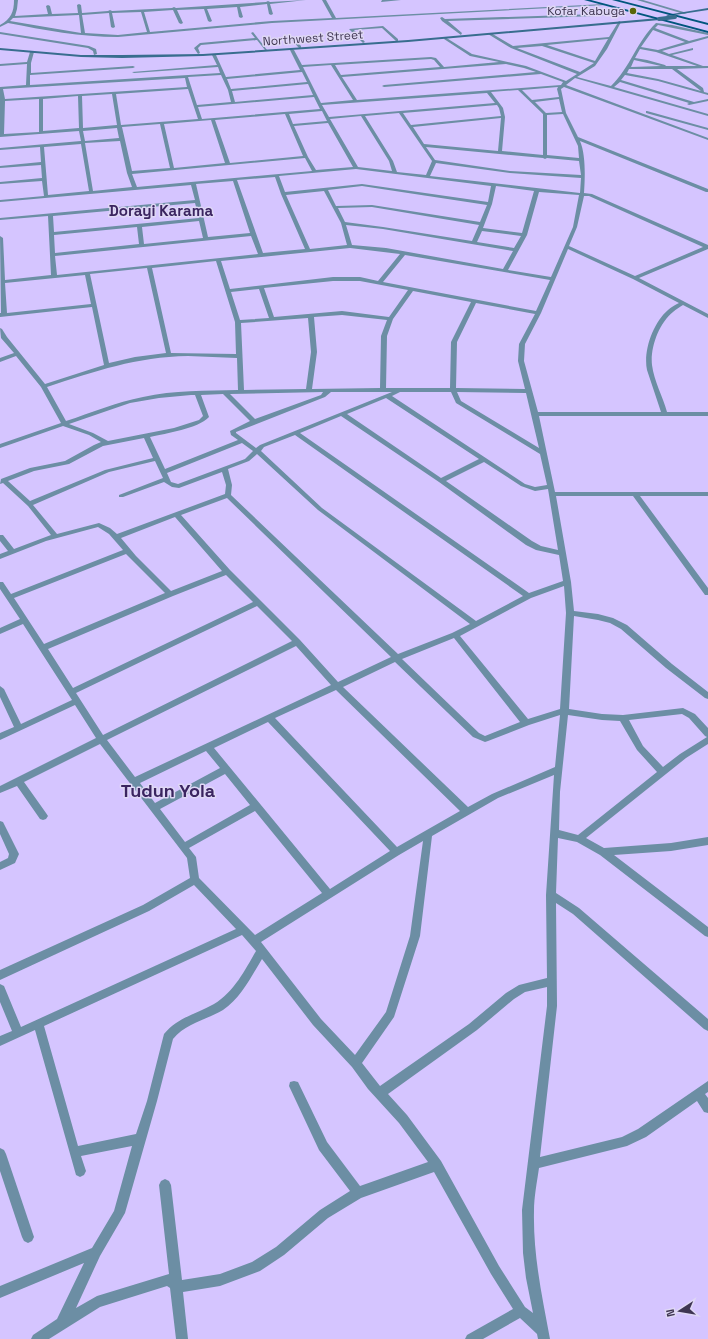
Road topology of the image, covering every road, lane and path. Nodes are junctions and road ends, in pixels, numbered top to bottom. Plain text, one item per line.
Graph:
1 (16, 0) edge
2 (304, 0) edge
3 (324, 0) edge
4 (399, 0) edge
5 (586, 0) edge
6 (592, 0) edge
7 (614, 0) edge
8 (639, 0) edge
9 (382, 1) dead end
10 (648, 1) edge
11 (260, 2) edge
12 (268, 2) junction
13 (604, 2) edge
14 (79, 5) dead end
15 (48, 6) dead end
16 (112, 6) dead end
17 (238, 6) junction
18 (63, 7) dead end
19 (206, 7) junction
20 (174, 8) junction
21 (31, 10) dead end
22 (142, 10) junction
23 (621, 10) junction
24 (708, 10) edge
25 (111, 11) junction
26 (80, 13) junction
27 (439, 13) junction
28 (685, 13) junction
29 (64, 14) junction
30 (271, 14) dead end
31 (695, 14) junction
32 (50, 15) junction
33 (31, 16) junction
34 (673, 16) junction
35 (13, 17) junction
36 (241, 17) dead end
37 (334, 18) junction
38 (654, 18) junction
39 (443, 20) junction
40 (210, 21) dead end
41 (624, 21) junction
42 (693, 21) junction
43 (8, 22) junction
44 (181, 23) dead end
45 (0, 26) edge
46 (34, 26) junction
47 (708, 26) edge
48 (113, 27) dead end
49 (652, 28) junction
50 (0, 33) edge
51 (149, 33) junction
52 (253, 33) dead end
53 (708, 33) edge
54 (83, 34) junction
55 (461, 34) junction
56 (490, 34) junction
57 (291, 37) dead end
58 (445, 38) junction
59 (610, 38) junction
60 (258, 39) junction
61 (397, 40) junction
62 (582, 40) junction
63 (363, 42) junction
64 (688, 42) junction
65 (540, 44) junction
66 (0, 47) edge
67 (300, 47) junction
68 (512, 47) junction
69 (638, 48) junction
70 (266, 49) junction
71 (692, 49) dead end
72 (292, 50) junction
73 (657, 51) junction
74 (32, 52) junction
75 (567, 52) junction
76 (198, 53) junction
77 (95, 54) junction
78 (670, 54) junction
79 (214, 55) junction
80 (131, 57) junction
81 (678, 57) junction
82 (633, 59) junction
83 (671, 59) dead end
84 (665, 61) dead end
85 (596, 62) junction
86 (29, 63) junction
87 (506, 63) junction
88 (332, 64) junction
89 (658, 64) junction
90 (0, 65) edge
91 (133, 66) junction
92 (218, 66) junction
93 (707, 67) edge
94 (443, 68) junction
95 (628, 68) junction
96 (668, 68) junction
97 (674, 68) junction
98 (302, 69) junction
99 (134, 72) junction
100 (540, 73) junction
101 (28, 74) junction
102 (375, 74) junction
103 (625, 74) junction
104 (578, 75) junction
105 (186, 76) junction
106 (223, 76) junction
107 (340, 76) junction
108 (137, 79) junction
109 (620, 81) junction
110 (310, 83) junction
111 (563, 84) junction
112 (28, 86) junction
113 (384, 86) junction
114 (708, 86) edge
115 (612, 87) junction
116 (0, 88) edge
117 (190, 88) junction
118 (700, 88) junction
119 (519, 89) junction
120 (230, 90) junction
121 (488, 92) junction
122 (703, 92) junction
123 (114, 93) junction
124 (708, 94) edge
125 (80, 95) junction
126 (315, 96) junction
127 (41, 98) junction
128 (393, 98) junction
129 (561, 98) junction
130 (3, 100) junction
131 (708, 100) edge
132 (356, 101) junction
133 (532, 101) junction
134 (233, 103) junction
135 (694, 103) junction
136 (319, 104) junction
137 (498, 104) junction
138 (196, 106) junction
139 (623, 107) junction
140 (679, 107) junction
141 (322, 110) junction
142 (708, 110) edge
143 (400, 112) junction
144 (696, 112) junction
145 (286, 113) junction
146 (564, 113) junction
147 (545, 114) junction
148 (362, 115) junction
149 (708, 115) edge
150 (503, 117) junction
151 (213, 119) junction
152 (200, 120) junction
153 (328, 120) junction
154 (162, 123) junction
155 (291, 125) junction
156 (410, 126) junction
157 (119, 127) junction
158 (708, 129) edge
159 (81, 130) junction
160 (41, 133) junction
161 (1, 136) edge
162 (576, 138) junction
163 (708, 139) edge
164 (122, 140) junction
165 (82, 142) junction
166 (424, 145) junction
167 (42, 146) junction
168 (0, 149) edge
169 (500, 153) junction
170 (306, 157) junction
171 (545, 158) junction
172 (581, 160) junction
173 (434, 161) junction
174 (43, 163) junction
175 (228, 164) junction
176 (0, 167) edge
177 (356, 168) junction
178 (172, 169) junction
179 (315, 172) junction
180 (129, 173) junction
181 (395, 173) junction
182 (277, 176) junction
183 (428, 176) junction
184 (583, 177) junction
185 (44, 179) junction
186 (235, 180) junction
187 (0, 183) edge
188 (193, 183) junction
189 (494, 185) junction
190 (135, 188) junction
191 (324, 189) junction
192 (537, 190) junction
193 (708, 191) edge
194 (91, 192) junction
195 (582, 193) junction
196 (283, 194) junction
197 (46, 196) junction
198 (0, 201) edge
199 (196, 201) junction
200 (490, 204) junction
201 (334, 206) junction
202 (50, 214) junction
203 (0, 219) edge
204 (202, 219) junction
205 (343, 223) junction
206 (482, 224) junction
207 (139, 225) junction
208 (480, 229) junction
209 (52, 234) junction
210 (253, 234) junction
211 (524, 235) junction
212 (0, 238) edge
213 (206, 238) junction
214 (474, 243) junction
215 (142, 245) junction
216 (350, 246) junction
217 (567, 247) junction
218 (708, 247) edge
219 (308, 250) junction
220 (516, 250) junction
221 (404, 253) junction
222 (53, 254) junction
223 (261, 256) junction
224 (218, 260) junction
225 (150, 267) junction
226 (505, 270) junction
227 (87, 273) junction
228 (54, 276) junction
229 (635, 278) junction
230 (553, 279) junction
231 (1, 282) edge
232 (379, 282) junction
233 (261, 287) junction
234 (411, 288) junction
235 (228, 291) junction
236 (474, 300) junction
237 (683, 303) junction
238 (94, 305) junction
239 (538, 313) junction
240 (2, 315) edge
241 (311, 316) junction
242 (708, 316) edge
243 (272, 319) junction
244 (390, 319) junction
245 (238, 322) junction
246 (0, 330) edge
247 (17, 354) junction
248 (169, 355) junction
249 (240, 356) junction
250 (0, 360) edge
251 (107, 366) junction
252 (44, 386) junction
253 (309, 390) junction
254 (330, 390) junction
255 (382, 390) junction
256 (402, 390) junction
257 (453, 390) junction
258 (529, 391) junction
259 (241, 392) junction
260 (197, 393) junction
261 (224, 393) junction
262 (388, 396) junction
263 (342, 414) junction
264 (535, 414) junction
265 (665, 414) junction
266 (708, 414) edge
267 (254, 421) junction
268 (64, 424) junction
269 (296, 433) junction
270 (146, 436) junction
271 (242, 442) junction
272 (107, 443) junction
273 (0, 446) edge
274 (257, 451) junction
275 (543, 453) junction
276 (156, 459) junction
277 (485, 459) junction
278 (225, 470) junction
279 (163, 472) junction
280 (167, 479) junction
281 (2, 481) edge
282 (441, 481) junction
283 (551, 491) junction
284 (635, 494) junction
285 (708, 494) edge
286 (228, 495) junction
287 (121, 496) dead end
288 (29, 504) junction
289 (177, 515) junction
290 (55, 536) junction
291 (0, 537) edge
292 (117, 537) junction
293 (127, 551) junction
294 (13, 552) junction
295 (561, 553) junction
296 (0, 557) edge
297 (227, 572) junction
298 (567, 582) junction
299 (0, 584) edge
300 (708, 592) edge
301 (170, 594) junction
302 (528, 596) junction
303 (10, 597) junction
304 (257, 603) junction
305 (570, 613) junction
306 (25, 620) junction
307 (475, 624) junction
308 (0, 631) edge
309 (454, 635) junction
310 (297, 642) junction
311 (43, 648) junction
312 (396, 658) junction
313 (337, 686) junction
314 (0, 689) edge
315 (708, 696) edge
316 (74, 697) junction
317 (564, 711) junction
318 (269, 717) junction
319 (623, 718) junction
320 (526, 723) junction
321 (19, 728) junction
322 (708, 734) edge
323 (0, 737) edge
324 (102, 740) junction
325 (708, 740) edge
326 (208, 747) junction
327 (226, 769) junction
328 (559, 769) junction
329 (662, 772) junction
330 (18, 781) junction
331 (133, 782) junction
332 (0, 790) edge
333 (256, 806) junction
334 (154, 808) junction
335 (467, 812) junction
336 (43, 816) dead end
337 (0, 825) edge
338 (554, 833) junction
339 (428, 835) junction
340 (579, 839) junction
341 (708, 841) edge
342 (183, 847) junction
343 (396, 852) junction
344 (603, 852) junction
345 (0, 866) edge
346 (195, 880) junction
347 (328, 895) junction
348 (551, 895) junction
349 (244, 930) junction
350 (708, 932) edge
351 (254, 941) junction
352 (262, 951) junction
353 (0, 975) edge
354 (551, 980) junction
355 (0, 989) edge
356 (38, 1024) junction
357 (708, 1026) edge
358 (18, 1033) junction
359 (0, 1041) edge
360 (356, 1063) junction
361 (294, 1086) dead end
362 (708, 1086) edge
363 (380, 1093) junction
364 (698, 1093) junction
365 (708, 1108) edge
366 (140, 1139) junction
367 (74, 1152) junction
368 (0, 1154) edge
369 (533, 1164) junction
370 (437, 1166) junction
371 (80, 1171) dead end
372 (165, 1185) dead end
373 (358, 1194) junction
374 (28, 1237) dead end
375 (96, 1252) junction
376 (177, 1287) junction
377 (0, 1292) edge
378 (521, 1311) junction
379 (60, 1325) junction
380 (543, 1334) edge
381 (37, 1339) edge
382 (182, 1339) edge
383 (471, 1339) edge

1 - 35 street
2 - 12 street
3 - 37 street
4 - 9 street
5 - 13 main road
6 - 53 main road
7 - 34 main road
8 - 10 street
10 - 28 street
11 - 12 street
11 - 17 street
12 - 30 street
13 - 23 main road
13 - 27 street
13 - 47 main road
14 - 26 street
15 - 32 street
16 - 25 street
17 - 19 street
17 - 36 street
18 - 29 street
19 - 20 street
19 - 40 street
20 - 22 street
20 - 44 street
21 - 33 street
22 - 25 street
22 - 51 street
23 - 38 main road
23 - 39 street
24 - 28 main road
24 - 31 main road
25 - 26 street
25 - 48 street
26 - 29 street
26 - 54 street
27 - 37 street
27 - 39 street
28 - 34 main road
29 - 32 street
31 - 34 main road
31 - 42 main road
32 - 33 street
33 - 35 street
33 - 46 street
34 - 38 main road, bridge
34 - 38 main road, bridge
34 - 42 main road
35 - 43 street
37 - 51 street
38 - 41 main road
38 - 41 main road
38 - 53 main road
39 - 55 street
41 - 55 main road, Northwest Street
41 - 56 main road, Northwest Street
41 - 59 street
42 - 47 main road
43 - 45 street
43 - 46 street
46 - 54 street
49 - 53 street
49 - 64 street
49 - 69 street
50 - 77 street
51 - 54 street
52 - 60 street
53 - 64 street
55 - 61 main road, Northwest Street
56 - 58 main road, Northwest Street
56 - 68 street
57 - 67 street
58 - 72 main road, Northwest Street
58 - 87 street
59 - 62 street
59 - 85 street
60 - 70 street
60 - 76 street
61 - 63 main road, Northwest Street
61 - 63 street
62 - 65 street
62 - 75 street
63 - 67 main road, Northwest Street
64 - 73 street
65 - 68 street
65 - 75 street
66 - 74 main road, Northwest Street
66 - 77 main road, Northwest Street
67 - 70 main road, Northwest Street
68 - 104 street
69 - 73 street
69 - 82 street
70 - 76 main road, Northwest Street
71 - 78 street
72 - 79 main road, Northwest Street
72 - 98 street
73 - 78 street
74 - 80 main road, Northwest Street
74 - 86 street
75 - 85 street
76 - 77 main road, Northwest Street
78 - 81 street
79 - 80 main road, Northwest Street
79 - 92 street
80 - 91 street
81 - 83 street
81 - 93 street
82 - 89 street
82 - 95 street
84 - 89 street
85 - 104 street
86 - 90 street
86 - 101 street
87 - 94 street
87 - 100 street
88 - 94 street
88 - 98 street
88 - 107 street
89 - 96 street
91 - 99 street
91 - 101 street
92 - 99 street
92 - 106 street
93 - 97 street
94 - 102 street
95 - 96 street
95 - 103 street
96 - 97 street
97 - 118 street
98 - 106 street
98 - 110 street
99 - 108 street
100 - 111 street
100 - 113 street
101 - 112 street
102 - 107 street
102 - 113 street
103 - 109 street
103 - 122 street
104 - 111 street
104 - 115 street
105 - 106 street
105 - 108 street
105 - 117 street
106 - 120 street
107 - 132 street
108 - 112 street
109 - 115 street
109 - 135 street
110 - 120 street
110 - 126 street
111 - 119 street
111 - 129 street
111 - 139 street
112 - 116 street
113 - 128 street
114 - 118 street
115 - 140 street
116 - 130 street
117 - 123 street
117 - 138 street
118 - 122 street
119 - 121 street
119 - 133 street
120 - 134 street
121 - 128 street
121 - 137 street
122 - 124 street
123 - 125 street
123 - 157 street
125 - 127 street
125 - 159 street
126 - 134 street
126 - 136 street
127 - 130 street
127 - 160 street
128 - 132 street
129 - 133 street
129 - 146 street
130 - 161 street
131 - 135 street
132 - 136 street
133 - 147 street
134 - 138 street
135 - 140 street
136 - 141 street
137 - 143 street
137 - 150 street
138 - 152 street
139 - 158 street
139 - 163 street
140 - 144 street
141 - 145 street
141 - 153 street
142 - 144 street
143 - 148 street
143 - 156 street
144 - 149 street
145 - 151 street
145 - 155 street
146 - 147 street
146 - 162 street
147 - 171 street
148 - 153 street
148 - 181 street
150 - 156 street
150 - 169 street
151 - 152 street
151 - 175 street
152 - 154 street
153 - 155 street
153 - 177 street
154 - 157 street
154 - 178 street
155 - 170 street
156 - 166 street
157 - 159 street
157 - 164 street
159 - 160 street
159 - 165 street
160 - 161 street
162 - 172 street
162 - 193 street
164 - 165 street
164 - 180 street
165 - 167 street
165 - 194 street
166 - 169 street
166 - 173 street
167 - 168 street
167 - 174 street
169 - 171 street
170 - 175 street
170 - 179 street
171 - 172 street
172 - 184 street
173 - 183 street
173 - 184 street
174 - 176 street
174 - 185 street
175 - 178 street
177 - 179 street
177 - 181 street
178 - 180 street
179 - 182 street
180 - 190 street
181 - 183 street
182 - 186 street
182 - 196 street
183 - 189 street
184 - 195 street
185 - 187 street
185 - 197 street
186 - 188 street
186 - 210 street
188 - 190 street
188 - 199 street
189 - 192 street
189 - 200 street
190 - 194 street
191 - 196 street
191 - 200 street
191 - 201 street
192 - 195 street
192 - 211 street
194 - 197 street
195 - 217 street
195 - 218 street
196 - 219 street
197 - 198 street
199 - 202 street
199 - 204 street
200 - 206 street
201 - 205 street
201 - 206 street
202 - 203 street
202 - 209 street
204 - 207 street
204 - 213 street
205 - 214 street
205 - 216 street
206 - 208 street
207 - 209 street
207 - 215 street
208 - 211 street
208 - 214 street
209 - 222 street
210 - 213 street
210 - 223 street
211 - 220 street
212 - 231 street
213 - 215 street
214 - 220 street
215 - 222 street
216 - 219 street
216 - 221 street
217 - 229 street
217 - 230 street
218 - 229 street
219 - 223 street
220 - 226 street
221 - 226 street
221 - 232 street
222 - 228 street
223 - 224 street
224 - 225 street
224 - 235 street
225 - 227 street
225 - 248 street
226 - 230 street
227 - 228 street
227 - 238 street
228 - 231 street
229 - 237 street
230 - 239 street
231 - 240 street
232 - 233 street
232 - 234 street
233 - 235 street
233 - 243 street
234 - 236 street
234 - 244 street
235 - 245 street
236 - 239 street
236 - 257 street
237 - 242 street
237 - 265 street
238 - 240 street
238 - 251 street
239 - 258 street
241 - 243 street
241 - 244 street
241 - 253 street
243 - 245 street
244 - 255 street
245 - 249 street
246 - 247 street
247 - 250 street
247 - 252 street
248 - 249 street
248 - 251 street
249 - 259 street
251 - 252 street
252 - 268 street
253 - 254 street
253 - 259 street
254 - 255 street
254 - 267 street
255 - 256 street
256 - 257 street
256 - 262 street
257 - 258 street
257 - 275 street
258 - 264 street
259 - 261 street
260 - 261 street
260 - 268 street
260 - 270 street
261 - 267 street
262 - 263 street
262 - 277 street
263 - 269 street
263 - 282 street
264 - 265 street
264 - 275 street
265 - 266 street
267 - 271 street
268 - 272 street
268 - 273 street
269 - 274 street
269 - 302 street
270 - 272 street
270 - 276 street
271 - 274 street
271 - 279 street
272 - 281 street
274 - 278 street
274 - 307 street
275 - 283 street
276 - 279 street
276 - 288 street
277 - 282 street
277 - 283 street
278 - 280 street
278 - 286 street
279 - 280 street
280 - 287 street
281 - 288 street
282 - 295 street
283 - 284 street
283 - 295 street
284 - 285 street
284 - 300 street
286 - 289 street
286 - 312 street
288 - 290 street
289 - 292 street
289 - 297 street
290 - 292 street
290 - 294 street
291 - 294 street
292 - 293 street
293 - 301 street
293 - 303 street
294 - 296 street
295 - 298 street
297 - 301 street
297 - 304 street
298 - 302 street
298 - 305 street
299 - 303 street
301 - 311 street
302 - 307 street
303 - 306 street
304 - 310 street
304 - 316 street
305 - 315 street
305 - 317 street
306 - 308 street
306 - 311 street
307 - 309 street
309 - 312 street
309 - 320 street
310 - 313 street
310 - 324 street
311 - 316 street
312 - 313 street
312 - 320 street
313 - 318 street
313 - 335 street
314 - 321 street
316 - 321 street
316 - 324 street
317 - 319 street
317 - 320 street
317 - 328 street
318 - 326 street
318 - 343 street
319 - 322 street
319 - 329 street
321 - 323 street
324 - 330 street
324 - 331 street
325 - 329 street
326 - 327 street
326 - 331 street
327 - 333 street
327 - 334 street
328 - 335 street
328 - 338 street
329 - 340 street
330 - 332 street
330 - 336 street
331 - 334 street
333 - 342 street
333 - 347 street
334 - 342 street
335 - 339 street
337 - 345 street
338 - 340 street
338 - 348 street
339 - 343 street
339 - 360 street
340 - 344 street
341 - 344 street
342 - 346 street
343 - 347 street
344 - 350 street
346 - 349 street
346 - 353 street
347 - 351 street
348 - 354 street
348 - 357 street
349 - 351 street
349 - 356 street
351 - 352 street
352 - 360 street
352 - 366 street
354 - 363 street
354 - 369 street
355 - 358 street
356 - 358 street
356 - 367 street
358 - 359 street
360 - 363 street
361 - 373 street
362 - 364 street
363 - 370 street
364 - 365 street
364 - 369 street
366 - 367 street
366 - 375 street
367 - 371 street
368 - 374 street
369 - 380 street
370 - 373 street
370 - 378 street
372 - 376 street
373 - 376 street
375 - 377 street
375 - 379 street
376 - 379 street
376 - 382 street
378 - 380 street
378 - 383 street
379 - 381 street

